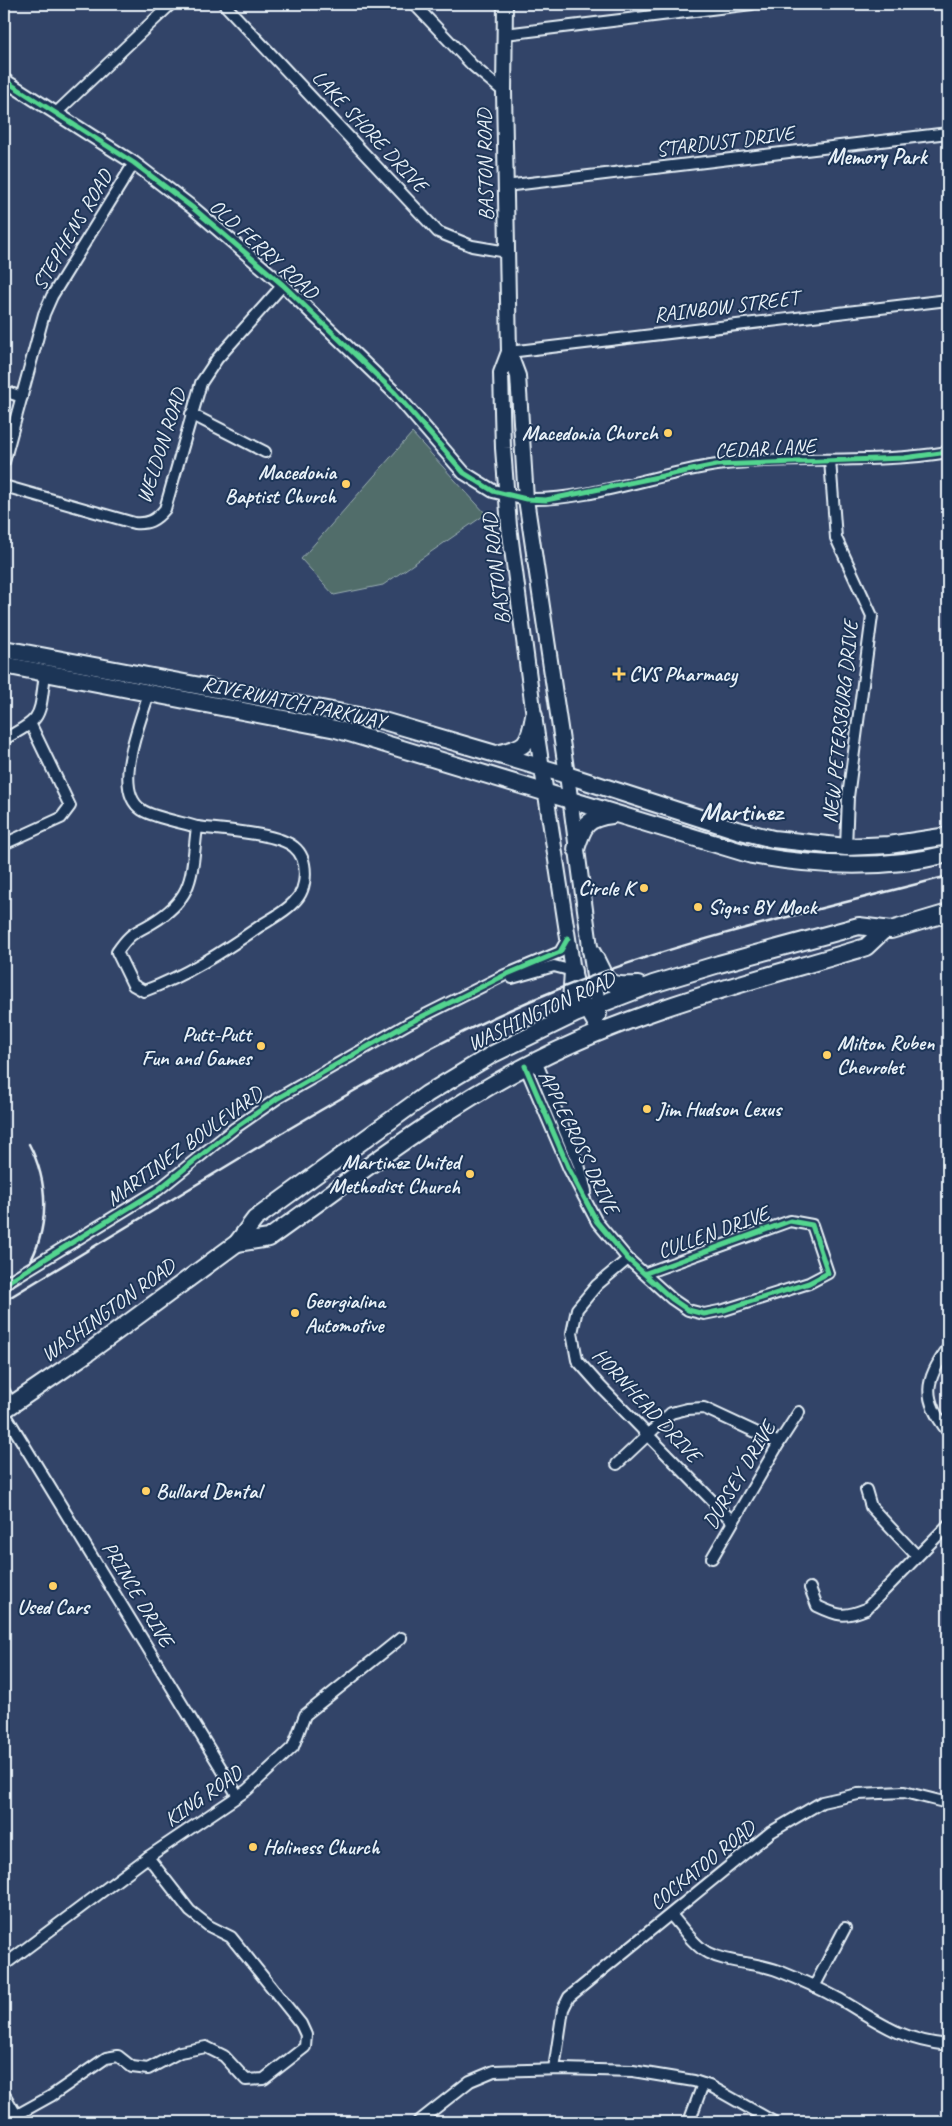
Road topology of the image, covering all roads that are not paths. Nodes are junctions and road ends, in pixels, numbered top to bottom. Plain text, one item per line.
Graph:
1 (171, 4) edge
2 (224, 4) edge
3 (414, 4) edge
4 (505, 4) edge
5 (752, 4) edge
6 (506, 34) junction
7 (4, 80) edge
8 (504, 92) junction
9 (56, 113) junction
10 (948, 133) edge
11 (134, 164) junction
12 (506, 186) junction
13 (507, 252) junction
14 (283, 285) junction
15 (948, 300) edge
16 (509, 352) junction
17 (4, 391) edge
18 (22, 397) junction
19 (191, 414) junction
20 (265, 452) dead end
21 (948, 452) edge
22 (830, 460) junction
23 (4, 462) edge
24 (4, 486) edge
25 (507, 495) junction
26 (526, 499) junction
27 (4, 649) edge
28 (4, 665) edge
29 (45, 674) junction
30 (149, 693) junction
31 (534, 716) junction
32 (31, 725) junction
33 (4, 739) edge
34 (495, 755) junction
35 (543, 768) junction
36 (567, 775) junction
37 (547, 794) junction
38 (570, 801) junction
39 (616, 814) junction
40 (197, 827) junction
41 (744, 832) junction
42 (948, 836) edge
43 (4, 844) edge
44 (846, 847) junction
45 (576, 849) junction
46 (739, 852) junction
47 (948, 854) edge
48 (948, 913) edge
49 (883, 931) junction
50 (568, 938) junction
51 (591, 951) junction
52 (573, 971) junction
53 (494, 982) junction
54 (653, 984) junction
55 (593, 1007) junction
56 (548, 1026) junction
57 (600, 1032) junction
58 (530, 1064) junction
59 (790, 1221) joint
60 (237, 1243) junction
61 (628, 1259) junction
62 (646, 1273) junction
63 (4, 1284) edge
64 (948, 1348) edge
65 (4, 1391) edge
66 (7, 1409) edge
67 (799, 1412) dead end
68 (948, 1432) edge
69 (648, 1436) junction
70 (779, 1443) junction
71 (617, 1464) dead end
72 (866, 1490) dead end
73 (732, 1521) junction
74 (948, 1525) edge
75 (917, 1556) junction
76 (712, 1558) dead end
77 (810, 1588) dead end
78 (401, 1638) dead end
79 (238, 1796) junction
80 (948, 1802) edge
81 (148, 1857) junction
82 (671, 1915) junction
83 (845, 1928) dead end
84 (4, 1965) edge
85 (814, 1987) junction
86 (948, 2045) edge
87 (554, 2069) junction
88 (703, 2084) junction
89 (4, 2098) edge
90 (17, 2119) edge
91 (418, 2122) edge
92 (689, 2122) edge
93 (774, 2122) edge

1 - 9 street
2 - 13 street, LAKE SHORE DRIVE
3 - 8 street
4 - 6 main road, BASTON ROAD
5 - 6 street
6 - 8 main road, BASTON ROAD
7 - 9 street, OLD FERRY ROAD
8 - 12 main road, BASTON ROAD
9 - 11 street, OLD FERRY ROAD
10 - 12 street, STARDUST DRIVE
11 - 14 street, OLD FERRY ROAD
11 - 18 street, STEPHENS ROAD
12 - 13 main road, BASTON ROAD
13 - 16 main road, BASTON ROAD
14 - 19 street, WELDON ROAD
14 - 25 street, OLD FERRY ROAD
15 - 16 street, RAINBOW STREET
16 - 25 main road, BASTON ROAD
16 - 26 main road
17 - 18 street
18 - 23 street, STEPHENS ROAD
19 - 20 street
19 - 24 street, WELDON ROAD
21 - 22 street, CEDAR LANE
22 - 26 street, CEDAR LANE
22 - 44 street, NEW PETERSBURG DRIVE
25 - 26 street, OLD FERRY ROAD
25 - 31 main road, BASTON ROAD
26 - 36 main road
27 - 34 main road, RIVERWATCH PARKWAY
28 - 29 main road, RIVERWATCH PARKWAY
29 - 30 main road, RIVERWATCH PARKWAY
29 - 32 street
30 - 37 main road, RIVERWATCH PARKWAY
30 - 40 street
31 - 34 main road
31 - 35 main road, BASTON ROAD
32 - 33 street
32 - 43 street
34 - 35 main road, RIVERWATCH PARKWAY
35 - 36 main road, RIVERWATCH PARKWAY
35 - 37 main road, BASTON ROAD
36 - 38 main road
36 - 41 main road, RIVERWATCH PARKWAY
37 - 38 main road, RIVERWATCH PARKWAY
37 - 50 main road, BASTON ROAD
38 - 39 main road, RIVERWATCH PARKWAY
38 - 45 main road
39 - 45 main road
39 - 46 main road, RIVERWATCH PARKWAY
40 - 40 street
41 - 44 main road, RIVERWATCH PARKWAY
41 - 46 main road
42 - 44 main road, RIVERWATCH PARKWAY
45 - 51 main road
46 - 47 main road, RIVERWATCH PARKWAY
48 - 49 main road, WASHINGTON ROAD
49 - 54 main road, WASHINGTON ROAD
49 - 57 main road, WASHINGTON ROAD
50 - 52 main road, BASTON ROAD
50 - 53 street, MARTINEZ BOULEVARD
51 - 54 main road
51 - 55 main road
52 - 53 street, MARTINEZ BOULEVARD
52 - 55 main road, BASTON ROAD
52 - 56 main road
53 - 63 street, MARTINEZ BOULEVARD
54 - 55 main road, WASHINGTON ROAD
55 - 56 main road, WASHINGTON ROAD
55 - 57 main road, BASTON ROAD
56 - 60 main road, WASHINGTON ROAD
57 - 58 main road, WASHINGTON ROAD
58 - 60 main road, WASHINGTON ROAD
58 - 61 street, APPLECROSS DRIVE
59 - 62 street, CULLEN DRIVE
59 - 62 street, APPLECROSS DRIVE
60 - 66 main road, WASHINGTON ROAD
61 - 62 street, APPLECROSS DRIVE
61 - 69 street, HORNHEAD DRIVE
64 - 68 street
65 - 66 street, PRINCE DRIVE
66 - 79 street, PRINCE DRIVE
67 - 70 street, DURSEY DRIVE
69 - 70 street
69 - 71 street
69 - 73 street, HORNHEAD DRIVE
70 - 73 street, DURSEY DRIVE
72 - 75 street
73 - 76 street, DURSEY DRIVE
74 - 75 street
75 - 77 street
78 - 79 street, KING ROAD
79 - 81 street, KING ROAD
80 - 82 street, COCKATOO ROAD
81 - 84 street, KING ROAD
81 - 90 street
82 - 85 street
82 - 87 street, COCKATOO ROAD
83 - 85 street
85 - 86 street
87 - 88 street
87 - 91 street
88 - 92 street
88 - 93 street
89 - 90 main road

